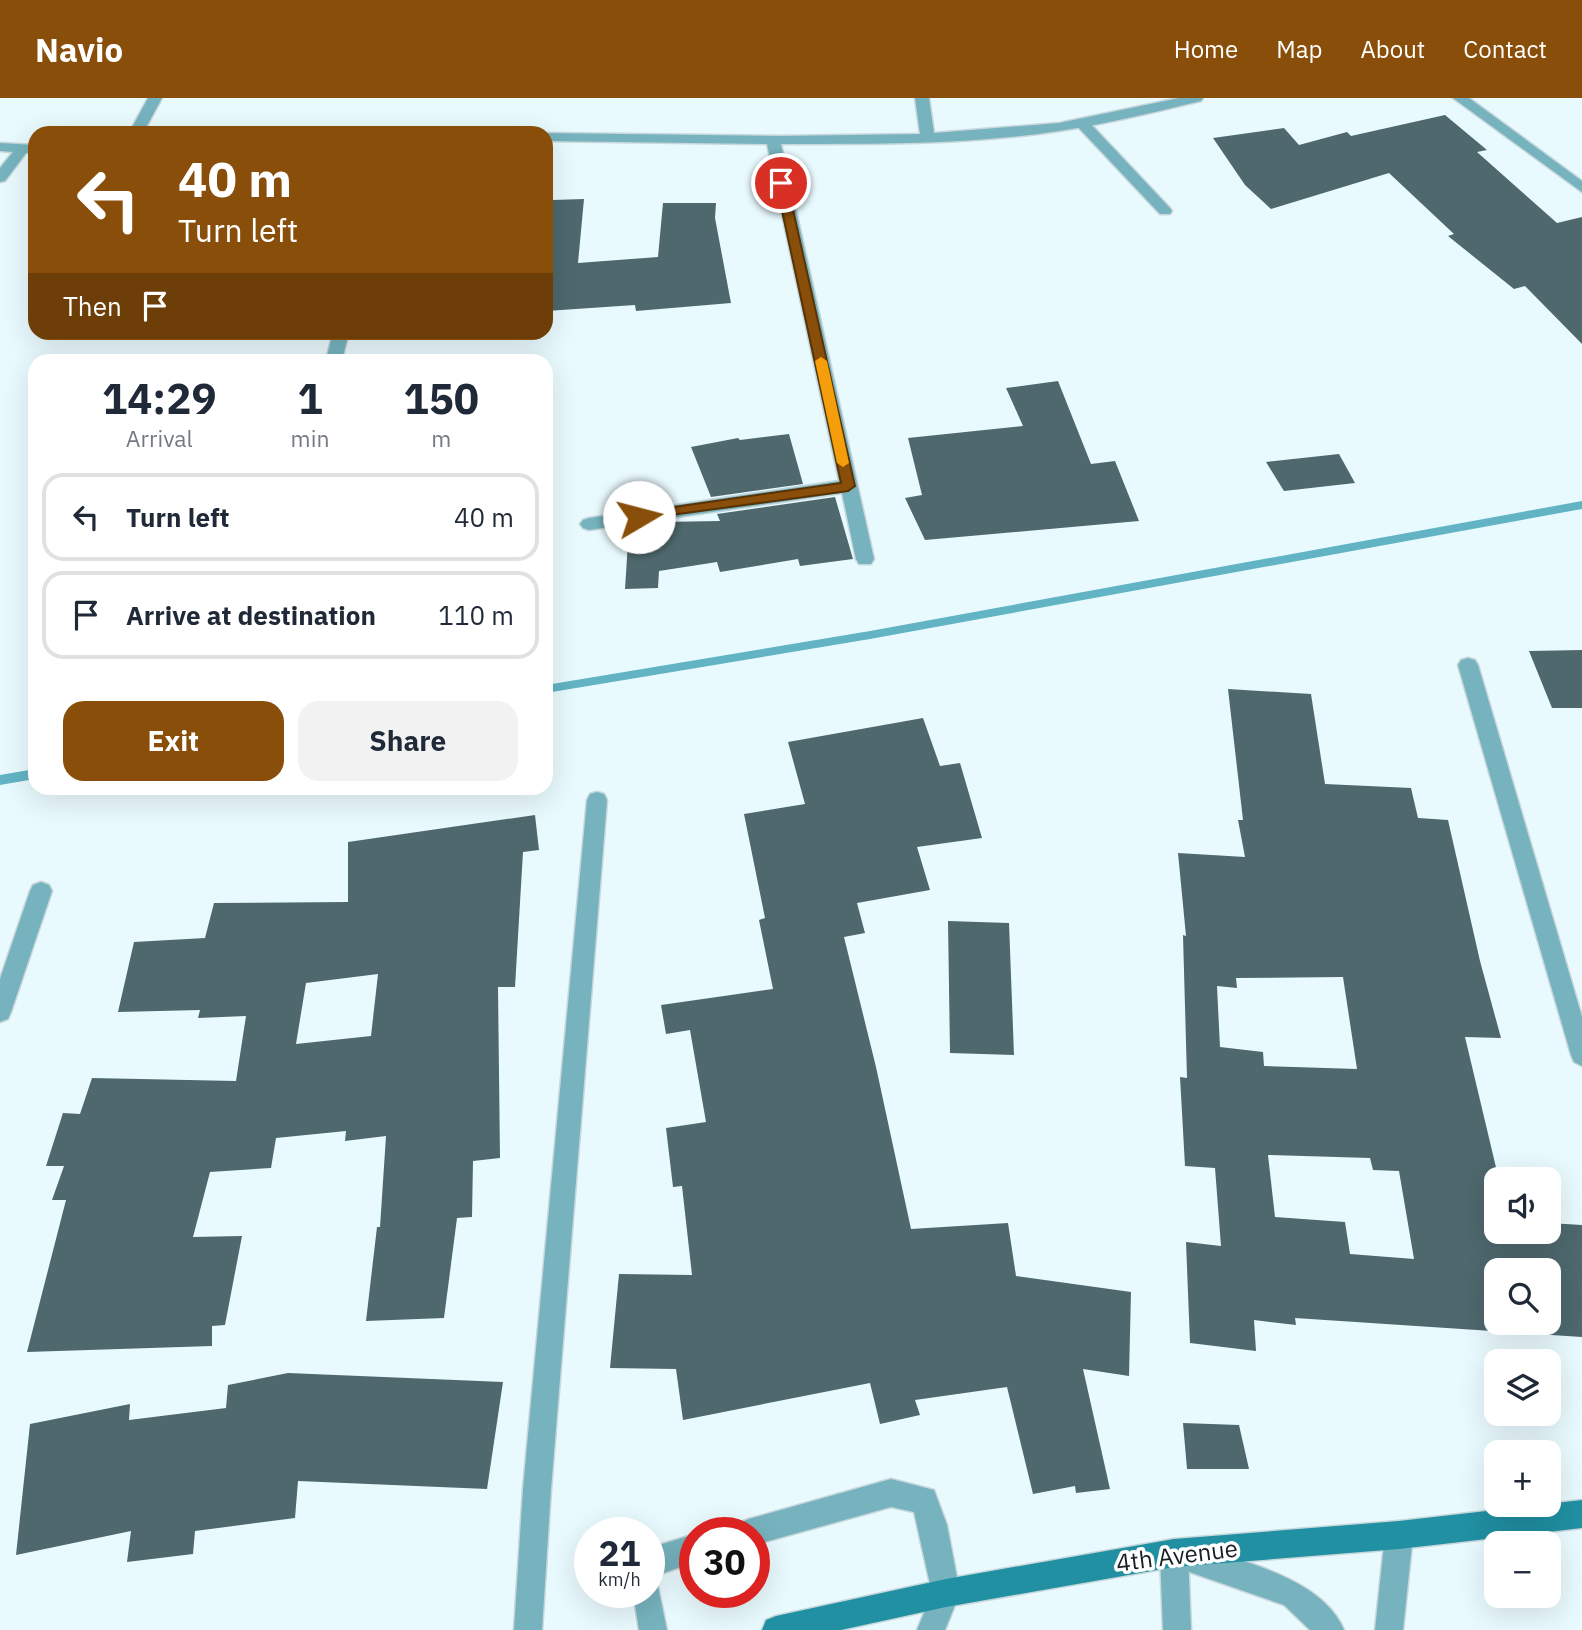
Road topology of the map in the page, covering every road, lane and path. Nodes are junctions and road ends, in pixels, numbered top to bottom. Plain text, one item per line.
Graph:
1 (155, 98) edge
2 (922, 98) edge
3 (1196, 98) edge
4 (1460, 98) edge
5 (1083, 123) junction
6 (140, 126) edge
7 (553, 136) edge
8 (927, 136) junction
9 (773, 138) junction
10 (0, 147) edge
11 (28, 149) edge
12 (28, 150) edge
13 (0, 178) edge
14 (1582, 188) edge
15 (1165, 211) dead end
16 (848, 486) junction
17 (589, 524) dead end
18 (865, 559) dead end
19 (1468, 665) dead end
20 (597, 800) dead end
21 (41, 891) dead end
22 (0, 1012) edge
23 (1582, 1055) edge
24 (1582, 1514) edge
25 (770, 1527) edge
26 (1399, 1535) junction
27 (1174, 1553) junction
28 (946, 1593) junction
29 (650, 1608) edge
30 (528, 1630) edge
31 (653, 1630) edge
32 (776, 1630) edge
33 (931, 1630) edge
34 (1177, 1630) edge
35 (1330, 1630) edge
36 (1389, 1630) edge

1 - 6 street
2 - 8 street
3 - 5 street
4 - 14 street
5 - 8 street
5 - 15 street
7 - 9 street
8 - 9 street
9 - 16 street
10 - 11 street
12 - 13 street
16 - 17 street
16 - 18 street
19 - 23 street
20 - 30 street
21 - 22 street
24 - 26 main road, 4th Avenue
25 - 28 street
26 - 27 main road, 4th Avenue
26 - 36 street
27 - 28 main road, 4th Avenue
27 - 34 street
27 - 35 street
28 - 32 main road, 4th Avenue
28 - 33 street
29 - 31 street

